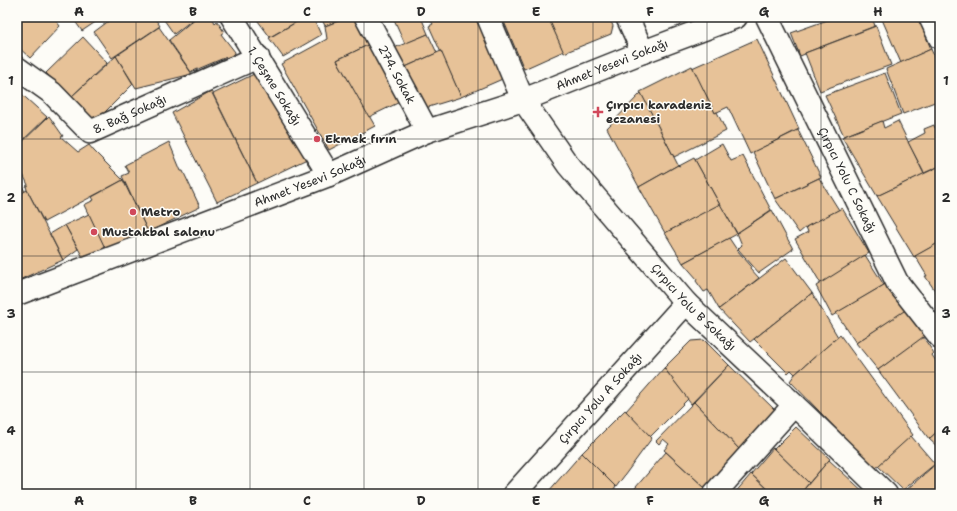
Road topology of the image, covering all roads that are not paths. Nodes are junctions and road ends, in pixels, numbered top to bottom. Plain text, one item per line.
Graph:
1 (232, 17) edge
2 (366, 17) edge
3 (488, 17) edge
4 (627, 17) edge
5 (736, 17) edge
6 (767, 17) edge
7 (930, 17) edge
8 (940, 38) edge
9 (643, 52) junction
10 (258, 57) junction
11 (17, 68) edge
12 (524, 100) junction
13 (427, 131) junction
14 (329, 175) junction
15 (17, 294) edge
16 (686, 303) junction
17 (940, 337) edge
18 (794, 405) junction
19 (514, 494) edge
20 (714, 494) edge
21 (886, 494) edge

1 - 10 street, 1. Çeşme Sokağı
2 - 13 street, 274. Sokak
3 - 12 street, Çırpıcı Yolu B Sokağı
4 - 9 street
5 - 9 street, Ahmet Yesevi Sokağı
6 - 17 street, Çırpıcı Yolu C Sokağı
7 - 8 street
9 - 12 street, Ahmet Yesevi Sokağı
10 - 11 street, 8. Bağ Sokağı
10 - 14 street, 1. Çeşme Sokağı
12 - 13 street, Ahmet Yesevi Sokağı
12 - 16 street, Çırpıcı Yolu B Sokağı
13 - 14 street, Ahmet Yesevi Sokağı
14 - 15 street, Ahmet Yesevi Sokağı
16 - 18 street, Çırpıcı Yolu B Sokağı
16 - 19 street, Çırpıcı Yolu A Sokağı
18 - 20 street
18 - 21 street, Çırpıcı Yolu B Sokağı

